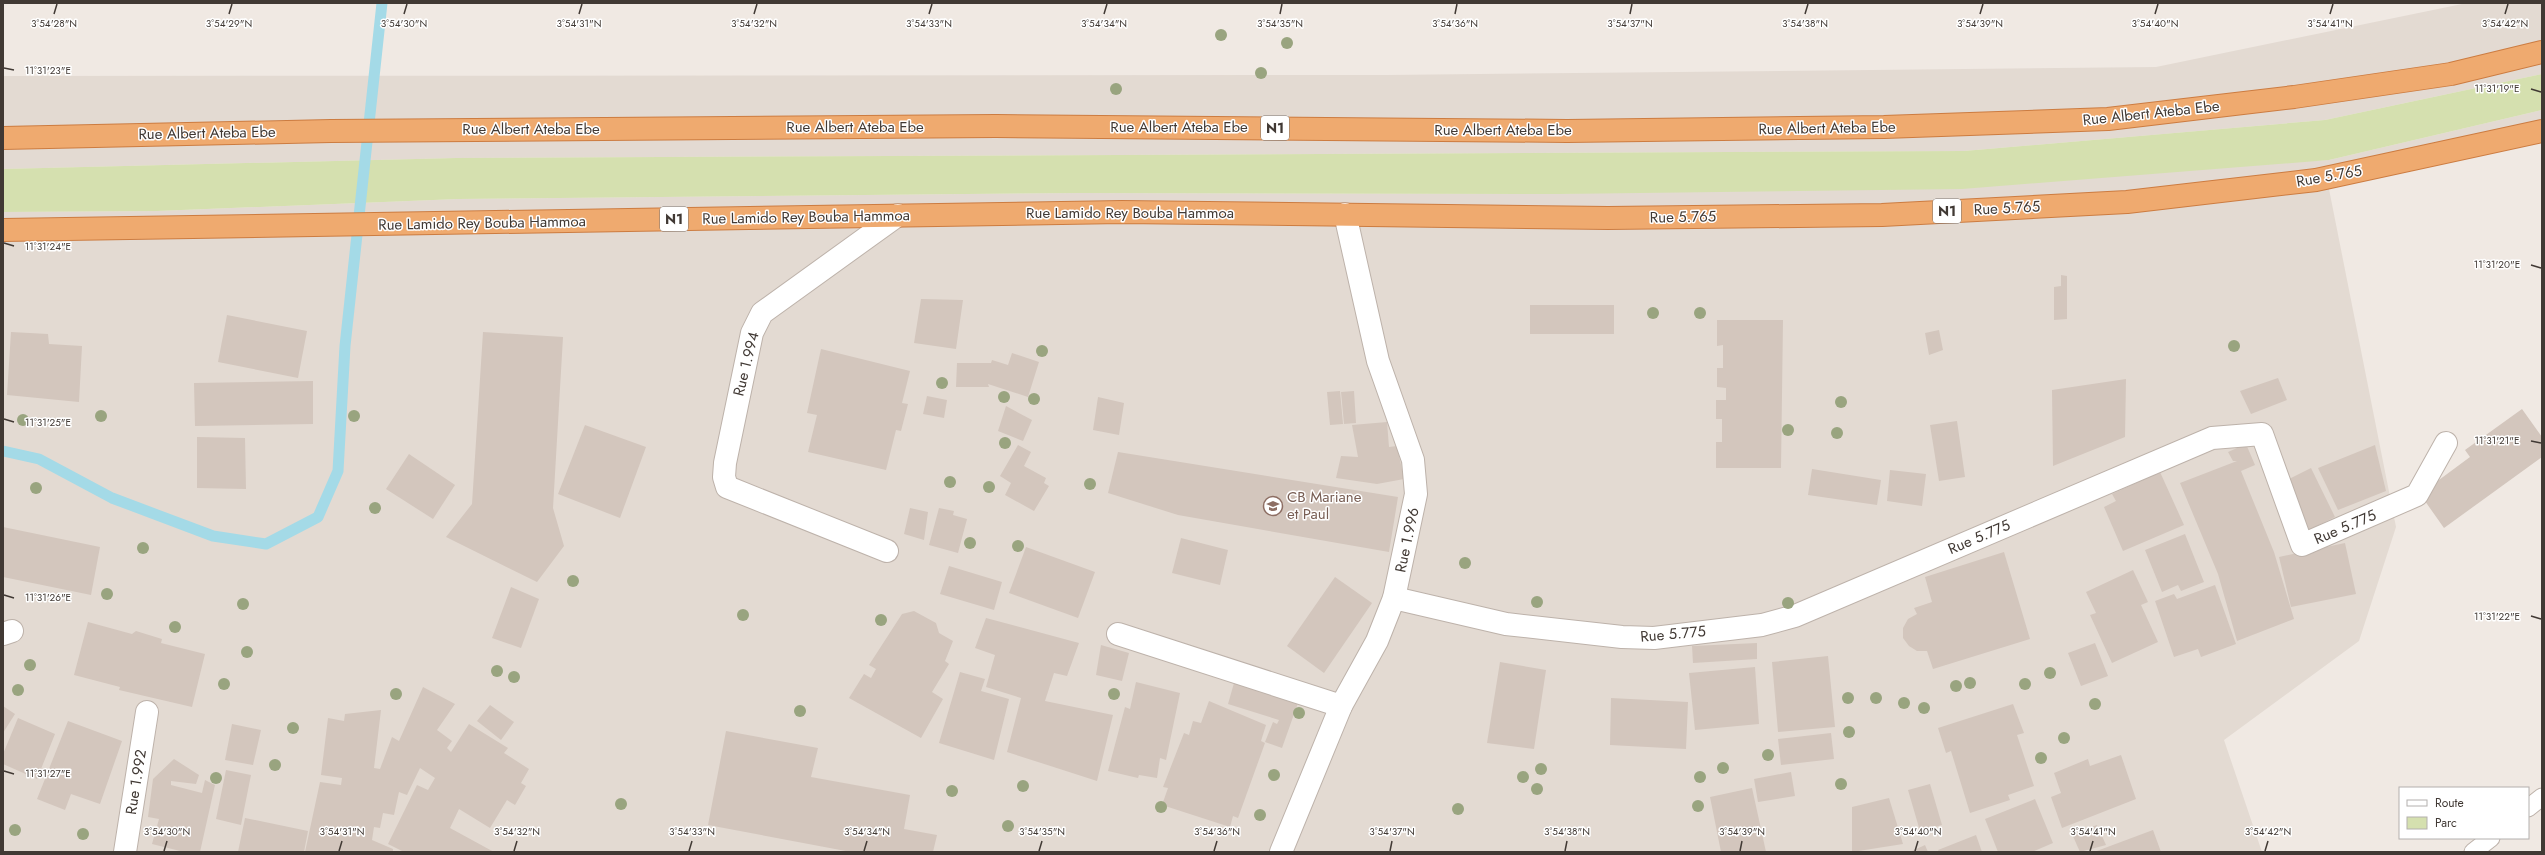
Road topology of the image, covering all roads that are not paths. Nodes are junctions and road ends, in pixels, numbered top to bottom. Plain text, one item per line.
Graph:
1 (2542, 52) edge
2 (2542, 131) edge
3 (3, 138) edge
4 (1345, 214) junction
5 (898, 215) junction
6 (3, 230) edge
7 (2446, 443) dead end
8 (887, 552) dead end
9 (1394, 598) junction
10 (1118, 634) dead end
11 (1341, 706) junction
12 (147, 712) dead end
13 (2542, 797) edge
14 (2529, 807) edge
15 (2490, 839) edge
16 (125, 852) edge
17 (1281, 852) edge
18 (2474, 852) edge

1 - 3 highway, Rue Albert Ateba Ebe / N1
2 - 4 highway, Rue 5.765 / N1
4 - 5 highway, Rue Lamido Rey Bouba Hammoa / N1
4 - 9 street, Rue 1.996
5 - 6 highway, Rue Lamido Rey Bouba Hammoa / N1
5 - 8 street, Rue 1.994
7 - 9 street, Rue 5.775
9 - 11 street, Rue 1.996
10 - 11 street
11 - 17 street, Rue 1.996
12 - 16 street, Rue 1.992
13 - 14 lane
15 - 18 lane

